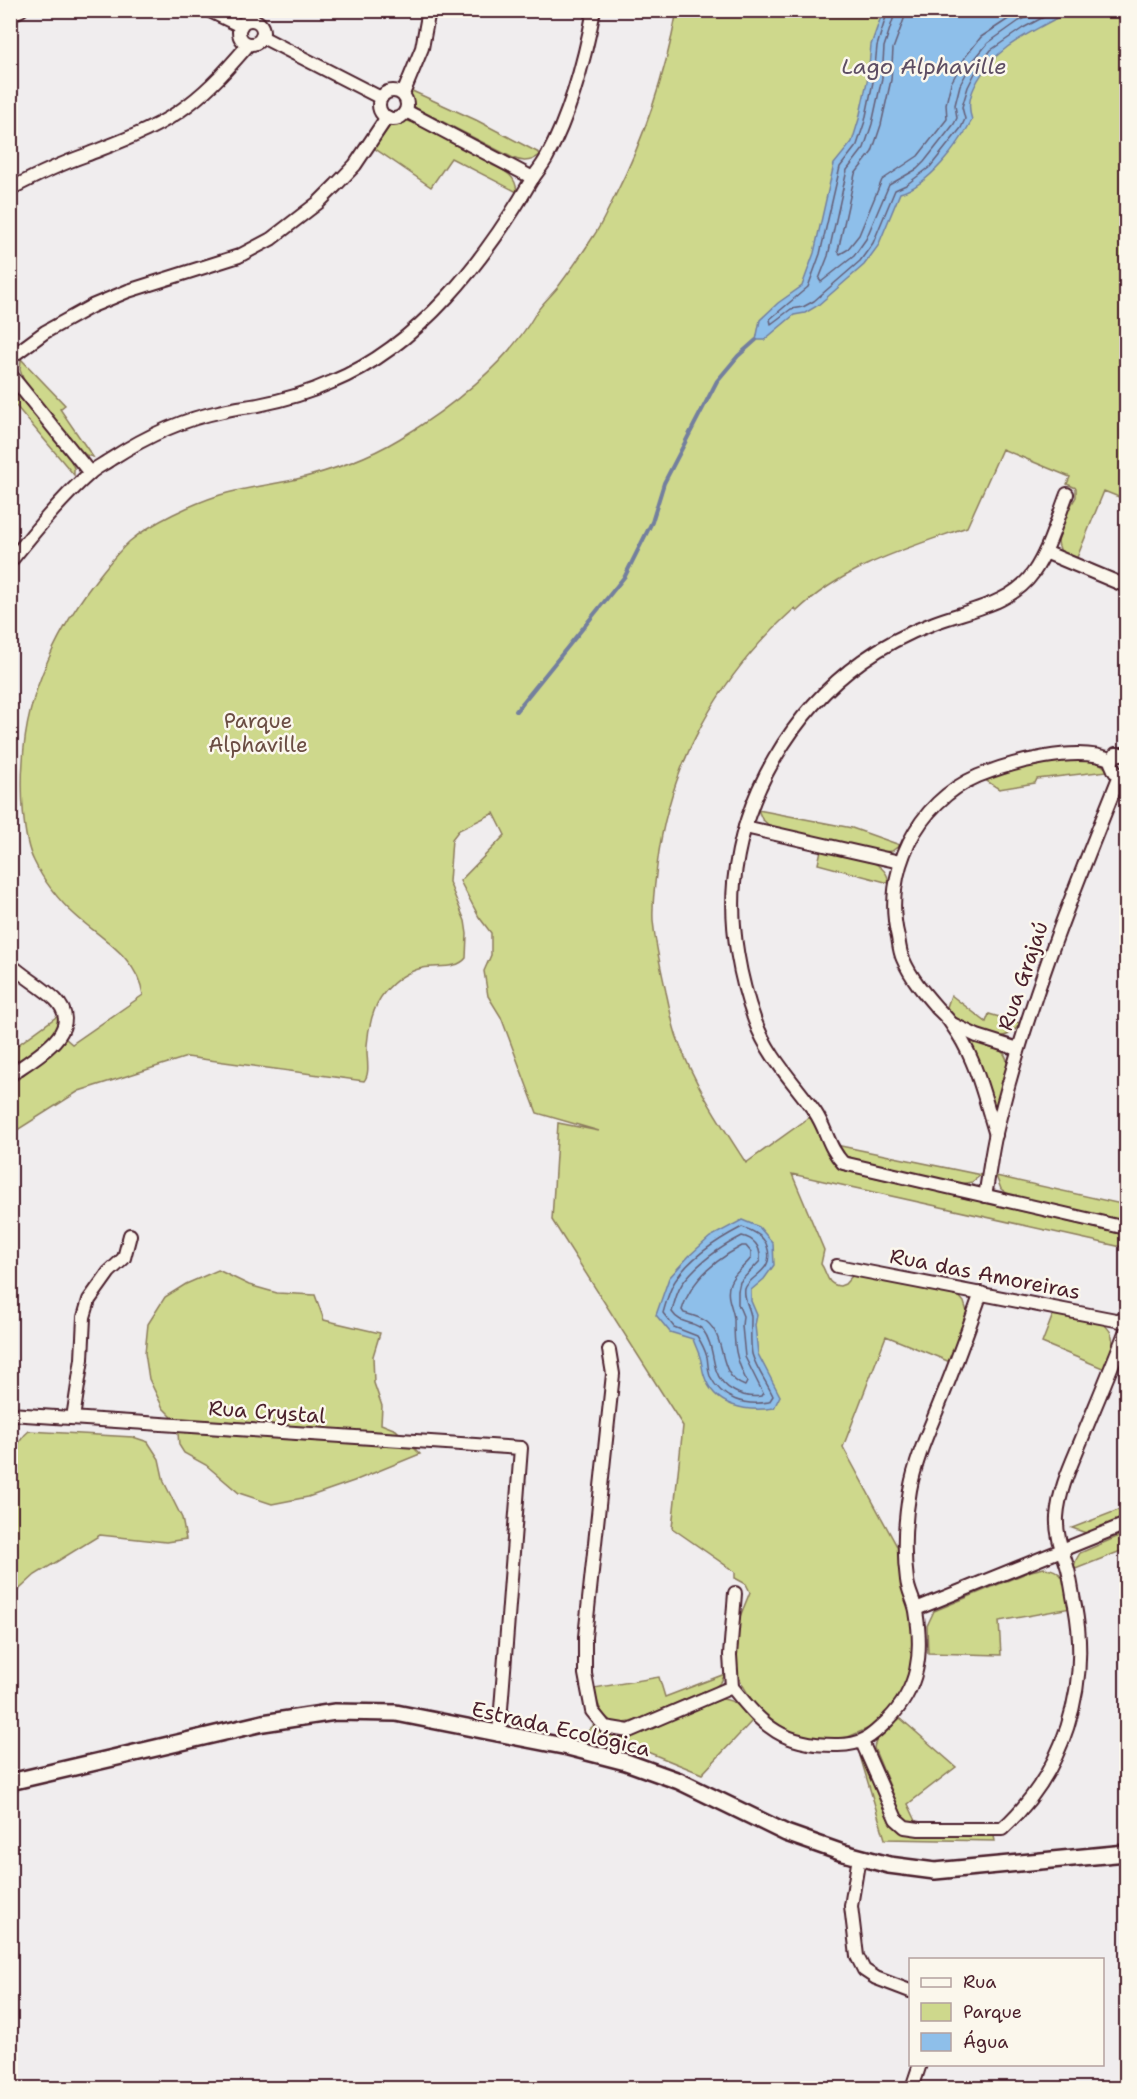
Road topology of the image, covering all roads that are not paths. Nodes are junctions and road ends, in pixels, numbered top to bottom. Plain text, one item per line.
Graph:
1 (21, 10) edge
2 (208, 10) edge
3 (264, 10) edge
4 (429, 10) edge
5 (594, 10) edge
6 (10, 15) edge
7 (259, 23) junction
8 (241, 26) junction
9 (262, 37) junction
10 (249, 44) junction
11 (403, 94) junction
12 (381, 98) junction
13 (406, 111) junction
14 (387, 117) junction
15 (533, 178) junction
16 (10, 189) edge
17 (11, 357) edge
18 (10, 373) edge
19 (90, 472) junction
20 (1067, 494) dead end
21 (1045, 552) junction
22 (10, 562) edge
23 (1126, 586) edge
24 (1126, 754) edge
25 (1112, 760) junction
26 (1123, 774) edge
27 (745, 827) junction
28 (900, 862) junction
29 (10, 964) edge
30 (952, 1023) junction
31 (1018, 1049) junction
32 (10, 1075) edge
33 (996, 1135) junction
34 (985, 1196) junction
35 (1126, 1228) edge
36 (130, 1235) dead end
37 (837, 1266) dead end
38 (981, 1293) junction
39 (1126, 1322) edge
40 (1126, 1330) edge
41 (609, 1350) dead end
42 (10, 1414) edge
43 (73, 1418) junction
44 (1126, 1524) edge
45 (1061, 1551) junction
46 (735, 1593) dead end
47 (916, 1609) junction
48 (732, 1687) junction
49 (499, 1735) junction
50 (862, 1742) junction
51 (10, 1782) edge
52 (1126, 1853) edge
53 (859, 1857) junction
54 (909, 1991) edge
55 (919, 2066) edge
56 (912, 2088) edge

1 - 6 street
2 - 8 street
3 - 7 street
4 - 11 street
5 - 15 street
7 - 8 street
7 - 9 street
8 - 10 street
9 - 10 street
9 - 12 street
10 - 16 street
11 - 12 street
11 - 13 street
12 - 14 street
13 - 14 street
13 - 15 street
14 - 17 street
15 - 19 street
17 - 18 street
18 - 19 street
19 - 22 street
20 - 21 street
21 - 23 street
21 - 27 street
24 - 25 street
25 - 26 street
25 - 28 street
26 - 31 street, Rua Grajaú
27 - 28 street
27 - 34 street
28 - 30 street
29 - 32 street
30 - 31 street
30 - 33 street
31 - 33 street, Rua Grajaú
33 - 34 street, Rua Grajaú
34 - 35 street
36 - 43 street
37 - 38 street, Rua das Amoreiras
38 - 39 street, Rua das Amoreiras
38 - 47 street
40 - 45 street
41 - 48 street
42 - 43 street, Rua Crystal
43 - 49 street, Rua Crystal
44 - 45 street
45 - 47 street
45 - 50 street
46 - 48 street
47 - 50 street
48 - 50 street
49 - 51 street, Estrada Ecológica
49 - 53 street, Estrada Ecológica
52 - 53 street, Estrada Ecológica
53 - 54 street
55 - 56 street

